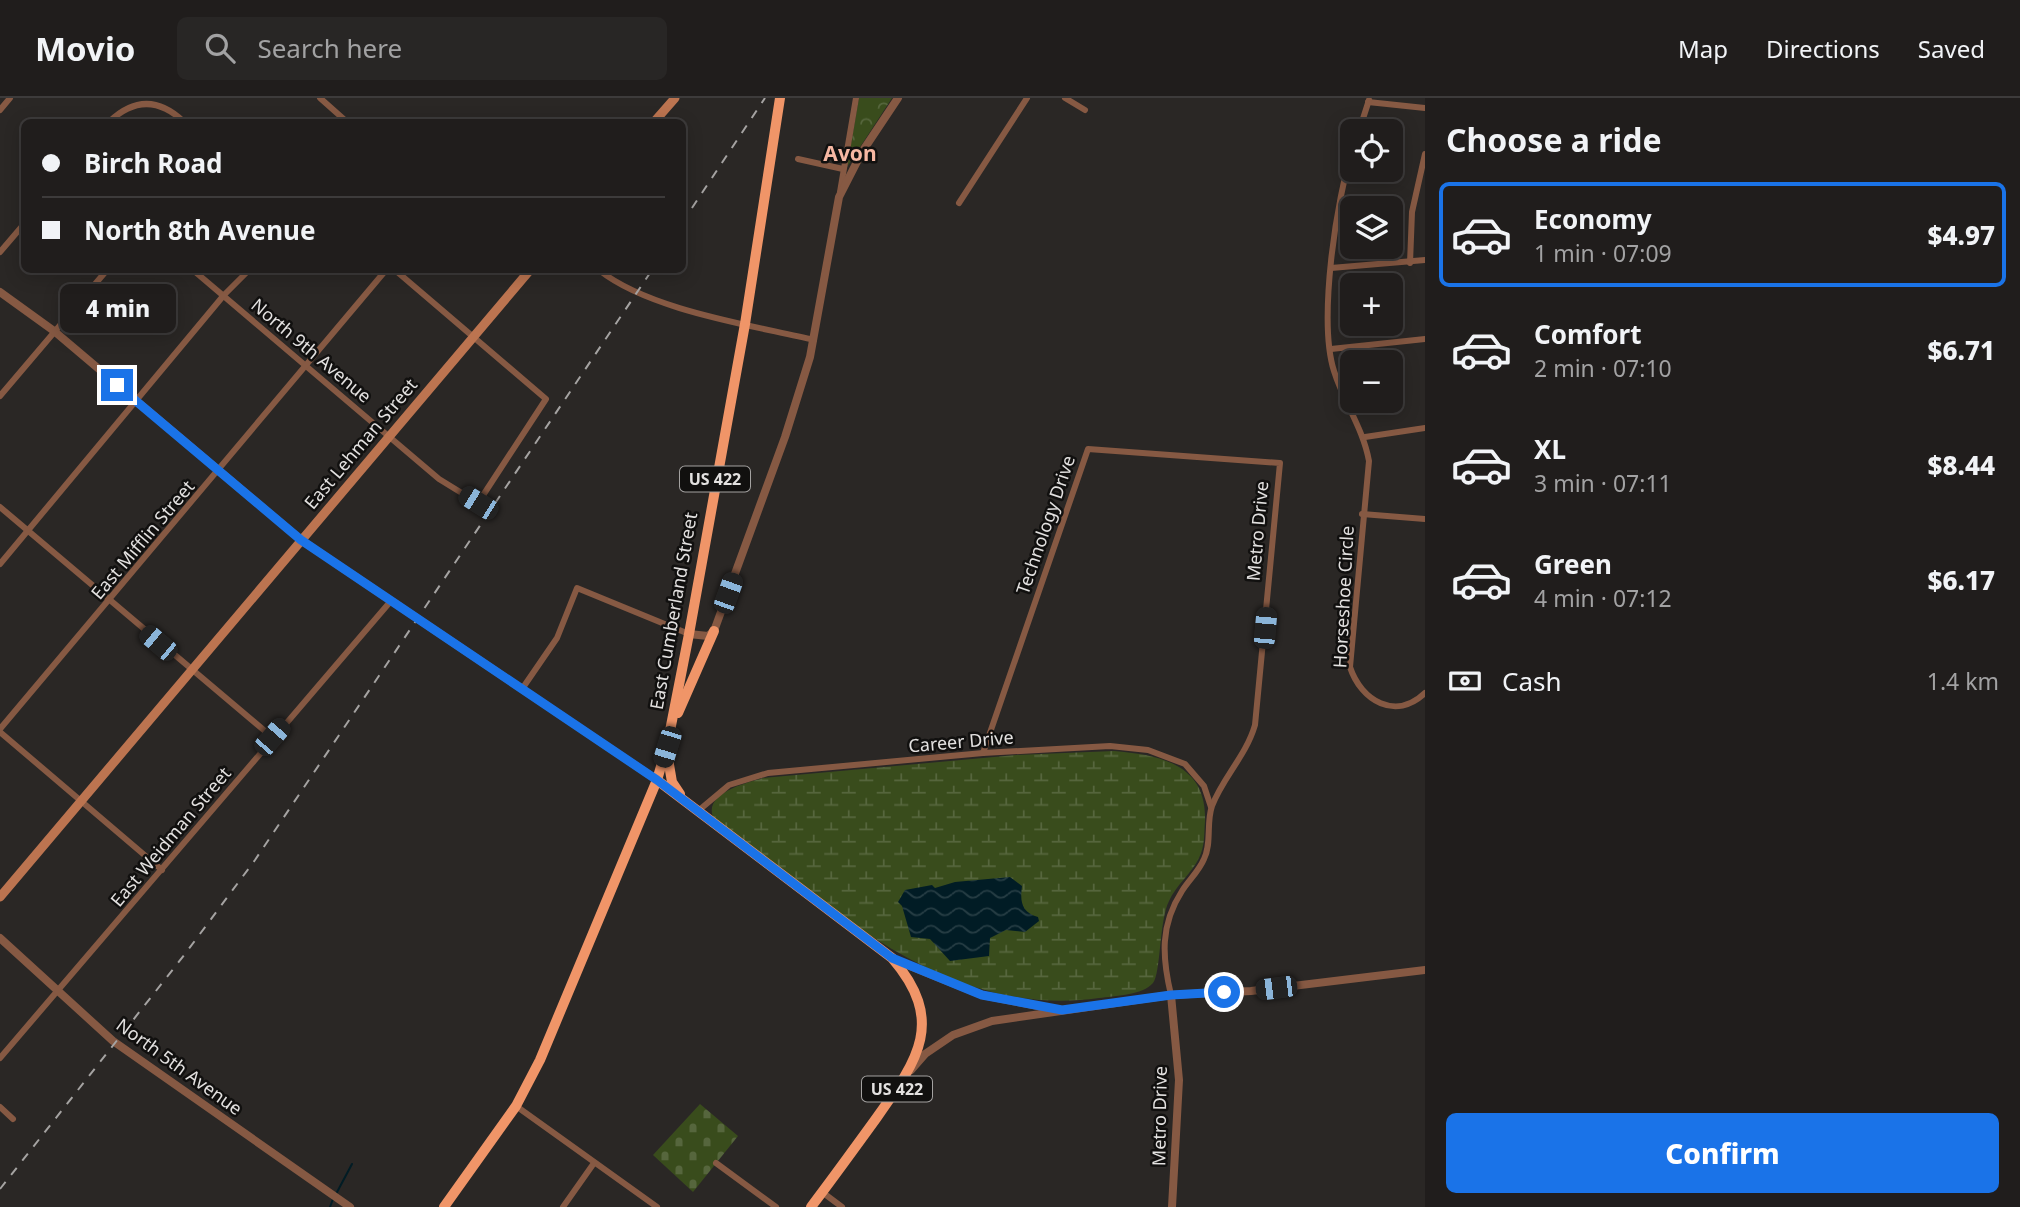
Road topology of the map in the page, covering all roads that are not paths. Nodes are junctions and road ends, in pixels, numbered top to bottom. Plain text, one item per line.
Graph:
1 (10, 98) edge
2 (320, 98) edge
3 (675, 98) edge
4 (856, 98) edge
5 (898, 98) edge
6 (1027, 98) edge
7 (1065, 98) edge
8 (1369, 100) edge
9 (779, 103) edge
10 (1425, 108) edge
11 (0, 110) edge
12 (1085, 110) dead end
13 (112, 119) edge
14 (181, 119) edge
15 (344, 119) edge
16 (657, 119) edge
17 (1363, 119) edge
18 (1425, 154) edge
19 (798, 159) dead end
20 (843, 169) junction
21 (1343, 182) edge
22 (839, 197) junction
23 (959, 203) dead end
24 (21, 228) edge
25 (0, 253) edge
26 (1425, 260) edge
27 (1410, 263) junction
28 (1331, 268) junction
29 (104, 273) edge
30 (197, 273) edge
31 (383, 273) edge
32 (399, 273) edge
33 (527, 273) edge
34 (603, 273) edge
35 (246, 274) dead end
36 (0, 292) edge
37 (224, 295) junction
38 (745, 324) junction
39 (54, 331) junction
40 (474, 336) junction
41 (1425, 339) edge
42 (814, 340) junction
43 (1331, 349) junction
44 (306, 365) junction
45 (0, 396) edge
46 (136, 402) junction
47 (1425, 428) edge
48 (390, 436) junction
49 (1365, 437) junction
50 (1280, 463) joint
51 (218, 472) junction
52 (0, 507) edge
53 (1362, 514) junction
54 (1425, 519) edge
55 (28, 531) junction
56 (301, 540) junction
57 (0, 564) edge
58 (110, 601) junction
59 (390, 602) junction
60 (714, 631) junction
61 (689, 634) junction
62 (190, 670) junction
63 (522, 689) junction
64 (1425, 693) edge
65 (0, 730) edge
66 (670, 732) junction
67 (272, 737) junction
68 (667, 747) junction
69 (983, 754) junction
70 (657, 780) junction
71 (81, 801) junction
72 (686, 801) junction
73 (1211, 807) junction
74 (698, 811) junction
75 (162, 870) junction
76 (0, 897) edge
77 (0, 938) edge
78 (892, 958) junction
79 (1425, 970) edge
80 (58, 992) junction
81 (1171, 995) junction
82 (1062, 1010) junction
83 (0, 1058) edge
84 (910, 1071) junction
85 (516, 1106) junction
86 (0, 1107) edge
87 (13, 1119) dead end
88 (594, 1163) junction
89 (716, 1163) dead end
90 (822, 1192) junction
91 (351, 1207) edge
92 (444, 1207) edge
93 (563, 1207) edge
94 (657, 1207) edge
95 (776, 1207) edge
96 (811, 1207) edge
97 (842, 1207) edge
98 (1172, 1207) edge

1 - 11 street
2 - 15 street
3 - 16 main road
4 - 20 street
5 - 22 street
6 - 23 street
7 - 12 street
8 - 10 street
8 - 17 street
9 - 38 highway, East Cumberland Street / US 422
13 - 14 street
18 - 27 street
19 - 20 street
20 - 22 street
21 - 28 street
22 - 42 street
24 - 25 street
26 - 27 street
27 - 28 street
28 - 43 street
29 - 39 street
30 - 37 street, North 9th Avenue
31 - 44 street, East Mifflin Street
32 - 40 street
33 - 40 main road, East Lehman Street
34 - 38 street
35 - 37 street
36 - 39 street
37 - 44 street, North 9th Avenue
37 - 46 street
38 - 42 street
38 - 61 highway, East Cumberland Street / US 422
39 - 45 street
39 - 46 street
40 - 48 main road, East Lehman Street
40 - 48 street, North 9th Avenue
41 - 43 street
42 - 60 street
43 - 49 street
44 - 48 street, North 9th Avenue
44 - 51 street, East Mifflin Street
46 - 51 street
46 - 55 street
47 - 49 street
48 - 56 main road, East Lehman Street
49 - 53 street
50 - 69 street, Technology Drive
50 - 73 street, Metro Drive
51 - 56 street
51 - 58 street, East Mifflin Street
52 - 55 street
53 - 54 street
53 - 64 street, Horseshoe Circle
55 - 57 street
55 - 58 street
56 - 59 street
56 - 62 main road, East Lehman Street
58 - 62 street
58 - 65 street, East Mifflin Street
59 - 63 street
59 - 67 street, East Weidman Street
60 - 61 street
60 - 66 highway
61 - 63 street
61 - 66 highway, East Cumberland Street / US 422
62 - 67 street
62 - 71 main road, East Lehman Street
63 - 70 street
65 - 71 street
66 - 68 highway, East Cumberland Street / US 422
67 - 75 street, East Weidman Street
68 - 70 highway, East Cumberland Street / US 422
68 - 72 highway, US 422
69 - 73 street, Career Drive
69 - 74 street, Career Drive
70 - 72 highway
70 - 85 highway, East Cumberland Street / US 422
71 - 75 street
71 - 76 main road, East Lehman Street
72 - 74 highway, US 422
73 - 81 street, Metro Drive
74 - 78 highway, US 422
75 - 80 street, East Weidman Street
77 - 80 street, North 5th Avenue
78 - 82 street
78 - 84 highway, US 422
79 - 81 street
80 - 83 street, East Weidman Street
80 - 91 street, North 5th Avenue
81 - 82 street
81 - 98 street, Metro Drive
82 - 84 street
84 - 90 highway, US 422
85 - 88 street
85 - 92 highway, East Cumberland Street / US 422
86 - 87 street
88 - 93 street
88 - 94 street
89 - 95 street
90 - 96 highway, US 422
90 - 97 street

